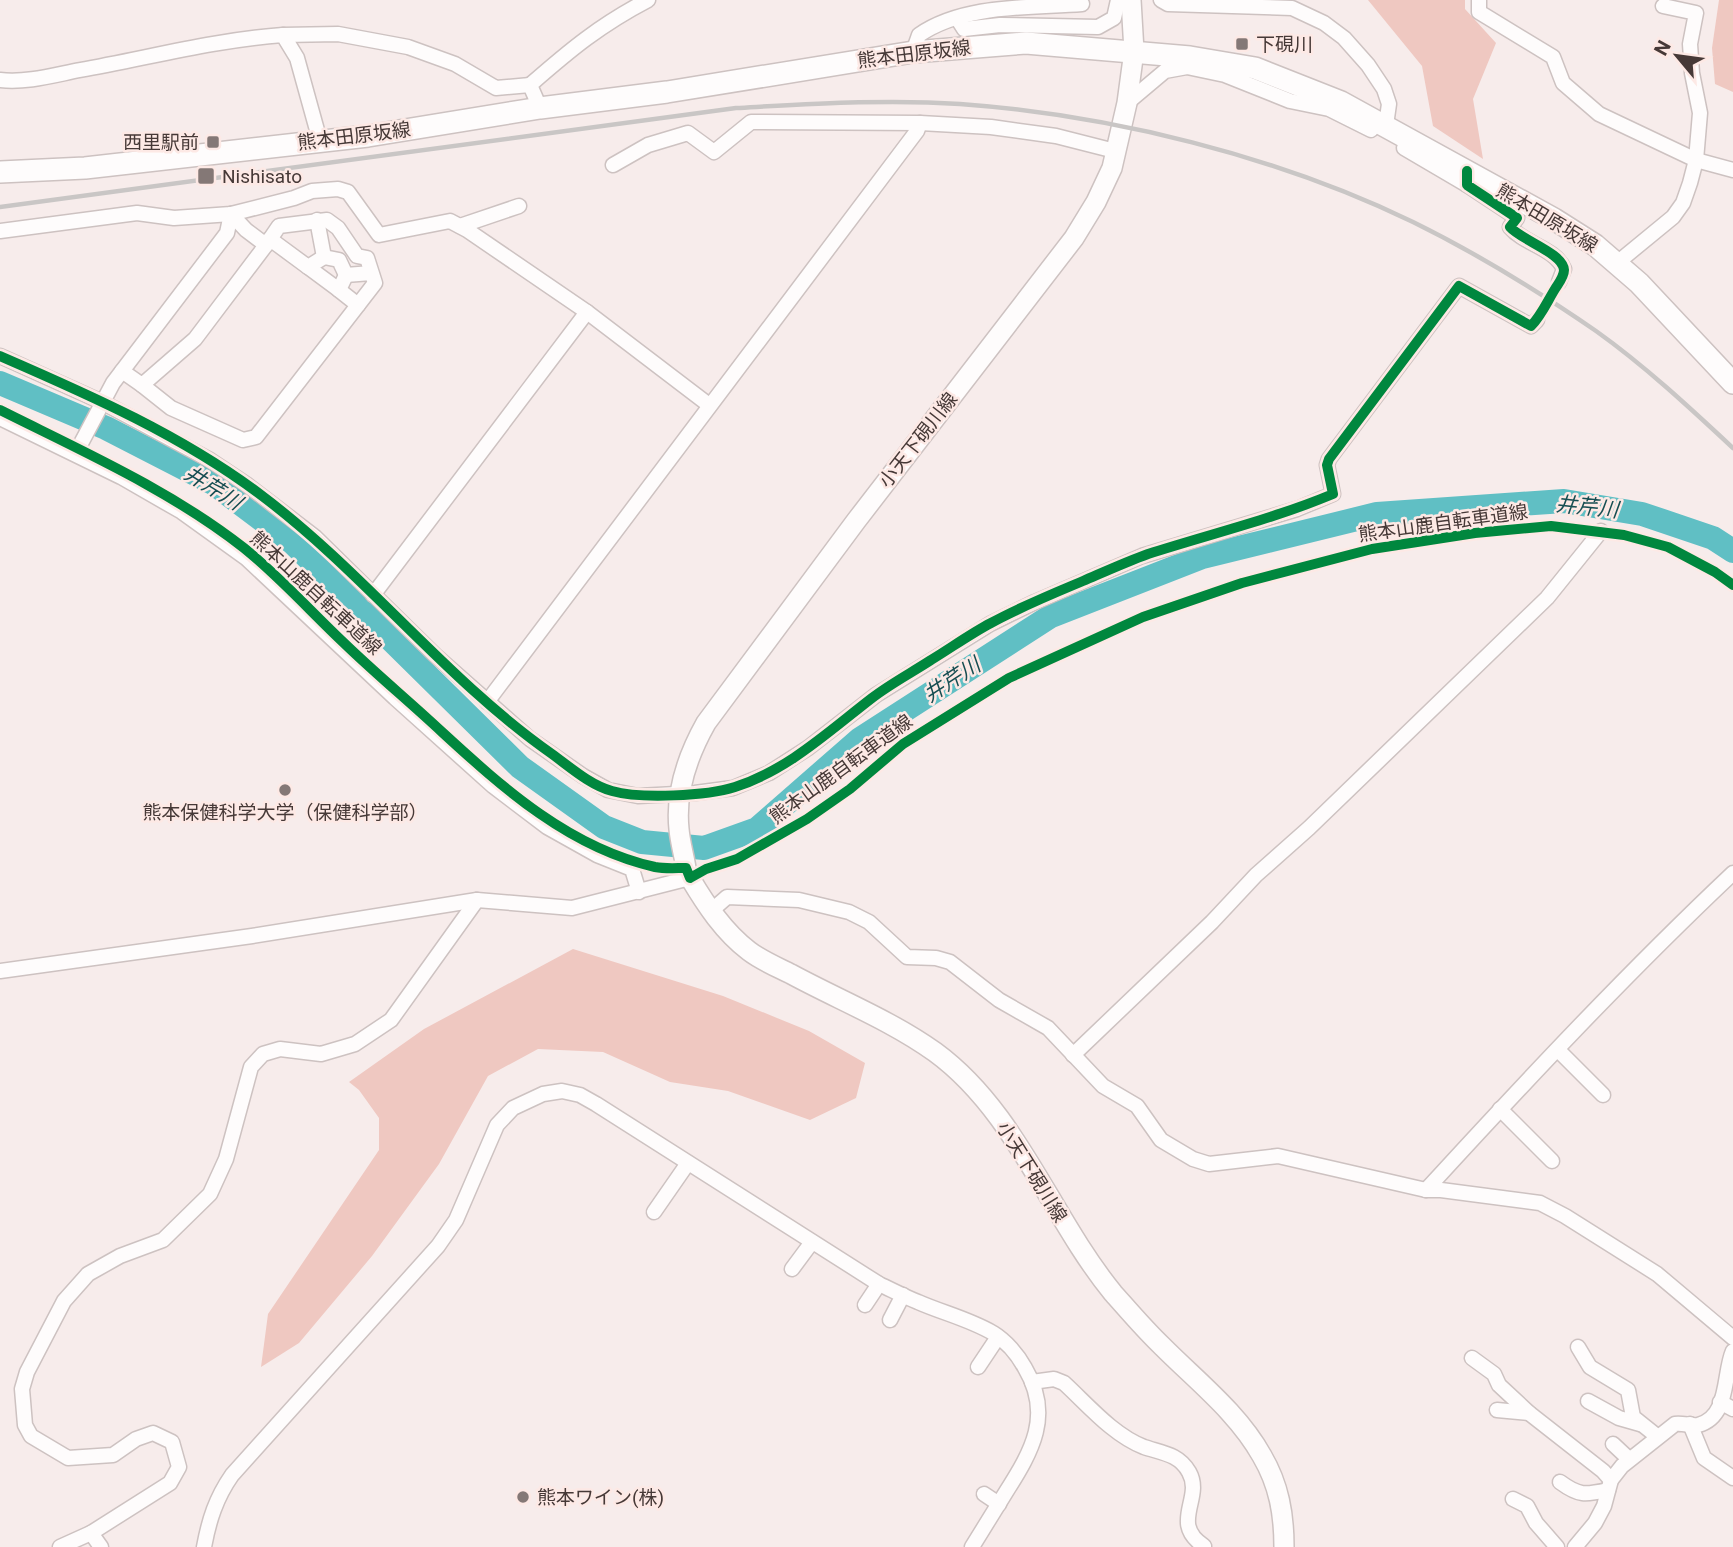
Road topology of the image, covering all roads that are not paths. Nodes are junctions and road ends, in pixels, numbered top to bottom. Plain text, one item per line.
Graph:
1 (1118, 0) edge
2 (1131, 0) edge
3 (1161, 0) edge
4 (1479, 0) edge
5 (646, 1) edge
6 (1082, 4) dead end
7 (1663, 6) dead end
8 (1697, 7) edge
9 (957, 18) junction
10 (283, 35) junction
11 (1134, 51) junction
12 (913, 52) junction
13 (0, 80) edge
14 (530, 86) junction
15 (1127, 103) junction
16 (540, 108) junction
17 (920, 123) junction
18 (1386, 125) junction
19 (320, 141) junction
20 (1115, 150) junction
21 (1696, 160) junction
22 (612, 165) dead end
23 (1733, 170) edge
24 (0, 172) edge
25 (1467, 178) junction
26 (519, 206) dead end
27 (231, 214) junction
28 (317, 220) junction
29 (460, 226) junction
30 (0, 231) edge
31 (268, 242) junction
32 (324, 257) junction
33 (1617, 263) junction
34 (308, 267) junction
35 (371, 273) junction
36 (346, 275) junction
37 (1559, 282) dead end
38 (339, 290) junction
39 (358, 305) junction
40 (587, 312) junction
41 (1537, 320) dead end
42 (0, 356) edge
43 (122, 371) junction
44 (1733, 383) edge
45 (142, 385) junction
46 (100, 405) junction
47 (709, 405) junction
48 (0, 418) edge
49 (79, 447) dead end
50 (1601, 531) dead end
51 (373, 595) junction
52 (487, 702) junction
53 (679, 798) junction
54 (687, 868) junction
55 (1733, 873) edge
56 (639, 892) junction
57 (477, 900) junction
58 (711, 911) junction
59 (0, 971) edge
60 (1558, 1050) junction
61 (1073, 1055) junction
62 (1603, 1096) dead end
63 (1500, 1108) junction
64 (1552, 1161) dead end
65 (688, 1163) junction
66 (1426, 1190) junction
67 (654, 1212) dead end
68 (811, 1242) junction
69 (792, 1269) dead end
70 (879, 1284) junction
71 (903, 1295) junction
72 (865, 1305) dead end
73 (890, 1320) dead end
74 (998, 1337) junction
75 (1733, 1338) edge
76 (1578, 1346) dead end
77 (1733, 1351) edge
78 (1472, 1358) dead end
79 (978, 1367) dead end
80 (1032, 1382) junction
81 (1588, 1401) dead end
82 (1727, 1406) edge
83 (1497, 1410) dead end
84 (1529, 1413) junction
85 (1642, 1424) junction
86 (1689, 1424) junction
87 (1658, 1437) junction
88 (1613, 1444) dead end
89 (1629, 1459) junction
90 (1733, 1478) edge
91 (1560, 1482) dead end
92 (1610, 1485) junction
93 (984, 1494) dead end
94 (1513, 1499) dead end
95 (999, 1504) junction
96 (91, 1533) junction
97 (1204, 1546) edge
98 (60, 1547) edge
99 (100, 1547) edge
100 (204, 1547) edge
101 (972, 1547) edge
102 (1284, 1547) edge
103 (1557, 1547) edge
104 (1575, 1547) edge

1 - 9 street
2 - 11 main road, 小天下硯川線
3 - 18 street
4 - 21 street
5 - 14 street
6 - 9 street
7 - 8 street
8 - 21 street
9 - 12 street
10 - 13 street
10 - 14 street
10 - 19 street
11 - 12 main road, 熊本田原坂線
11 - 15 main road, 小天下硯川線
11 - 18 main road, 熊本田原坂線
12 - 16 main road, 熊本田原坂線
14 - 16 street
15 - 20 main road, 小天下硯川線
15 - 25 street
16 - 19 main road, 熊本田原坂線
17 - 20 street
17 - 22 street
17 - 47 street
18 - 25 main road, 熊本田原坂線
19 - 24 main road, 熊本田原坂線
20 - 53 main road, 小天下硯川線
21 - 23 street
21 - 33 street
25 - 33 main road, 熊本田原坂線
25 - 37 street
26 - 29 street
27 - 29 street
27 - 30 street
27 - 31 street
27 - 43 street
28 - 31 street
28 - 32 street
28 - 35 street
29 - 40 street
31 - 34 street
31 - 45 street
32 - 34 street
32 - 36 street
33 - 44 main road, 熊本田原坂線
34 - 38 street
35 - 36 street
35 - 39 street
36 - 38 street
38 - 39 street
39 - 45 street
40 - 47 street
40 - 51 street
41 - 53 street
42 - 46 street
43 - 45 street
43 - 46 street
46 - 49 street
46 - 51 street
47 - 52 street
48 - 56 street
50 - 61 street
51 - 52 street
52 - 53 street
53 - 54 main road, 小天下硯川線
54 - 56 street
54 - 58 main road, 小天下硯川線
55 - 60 street
56 - 57 street
57 - 59 street
57 - 96 street
58 - 61 street
58 - 102 main road, 小天下硯川線
60 - 62 street
60 - 63 street
61 - 66 street
63 - 64 street
63 - 66 street
65 - 67 street
65 - 68 street
65 - 100 street
66 - 75 street
68 - 69 street
68 - 70 street
70 - 71 street
70 - 72 street
71 - 73 street
71 - 74 street
74 - 79 street
74 - 80 street
76 - 85 street
77 - 82 street
78 - 84 street
80 - 95 street
80 - 97 street
81 - 85 street
82 - 86 street
83 - 84 street
84 - 92 street
85 - 87 street
86 - 87 street
86 - 90 street
87 - 89 street
88 - 89 street
89 - 92 street
91 - 92 street
92 - 104 street
93 - 95 street
94 - 103 street
95 - 101 street
96 - 98 street
96 - 99 street

